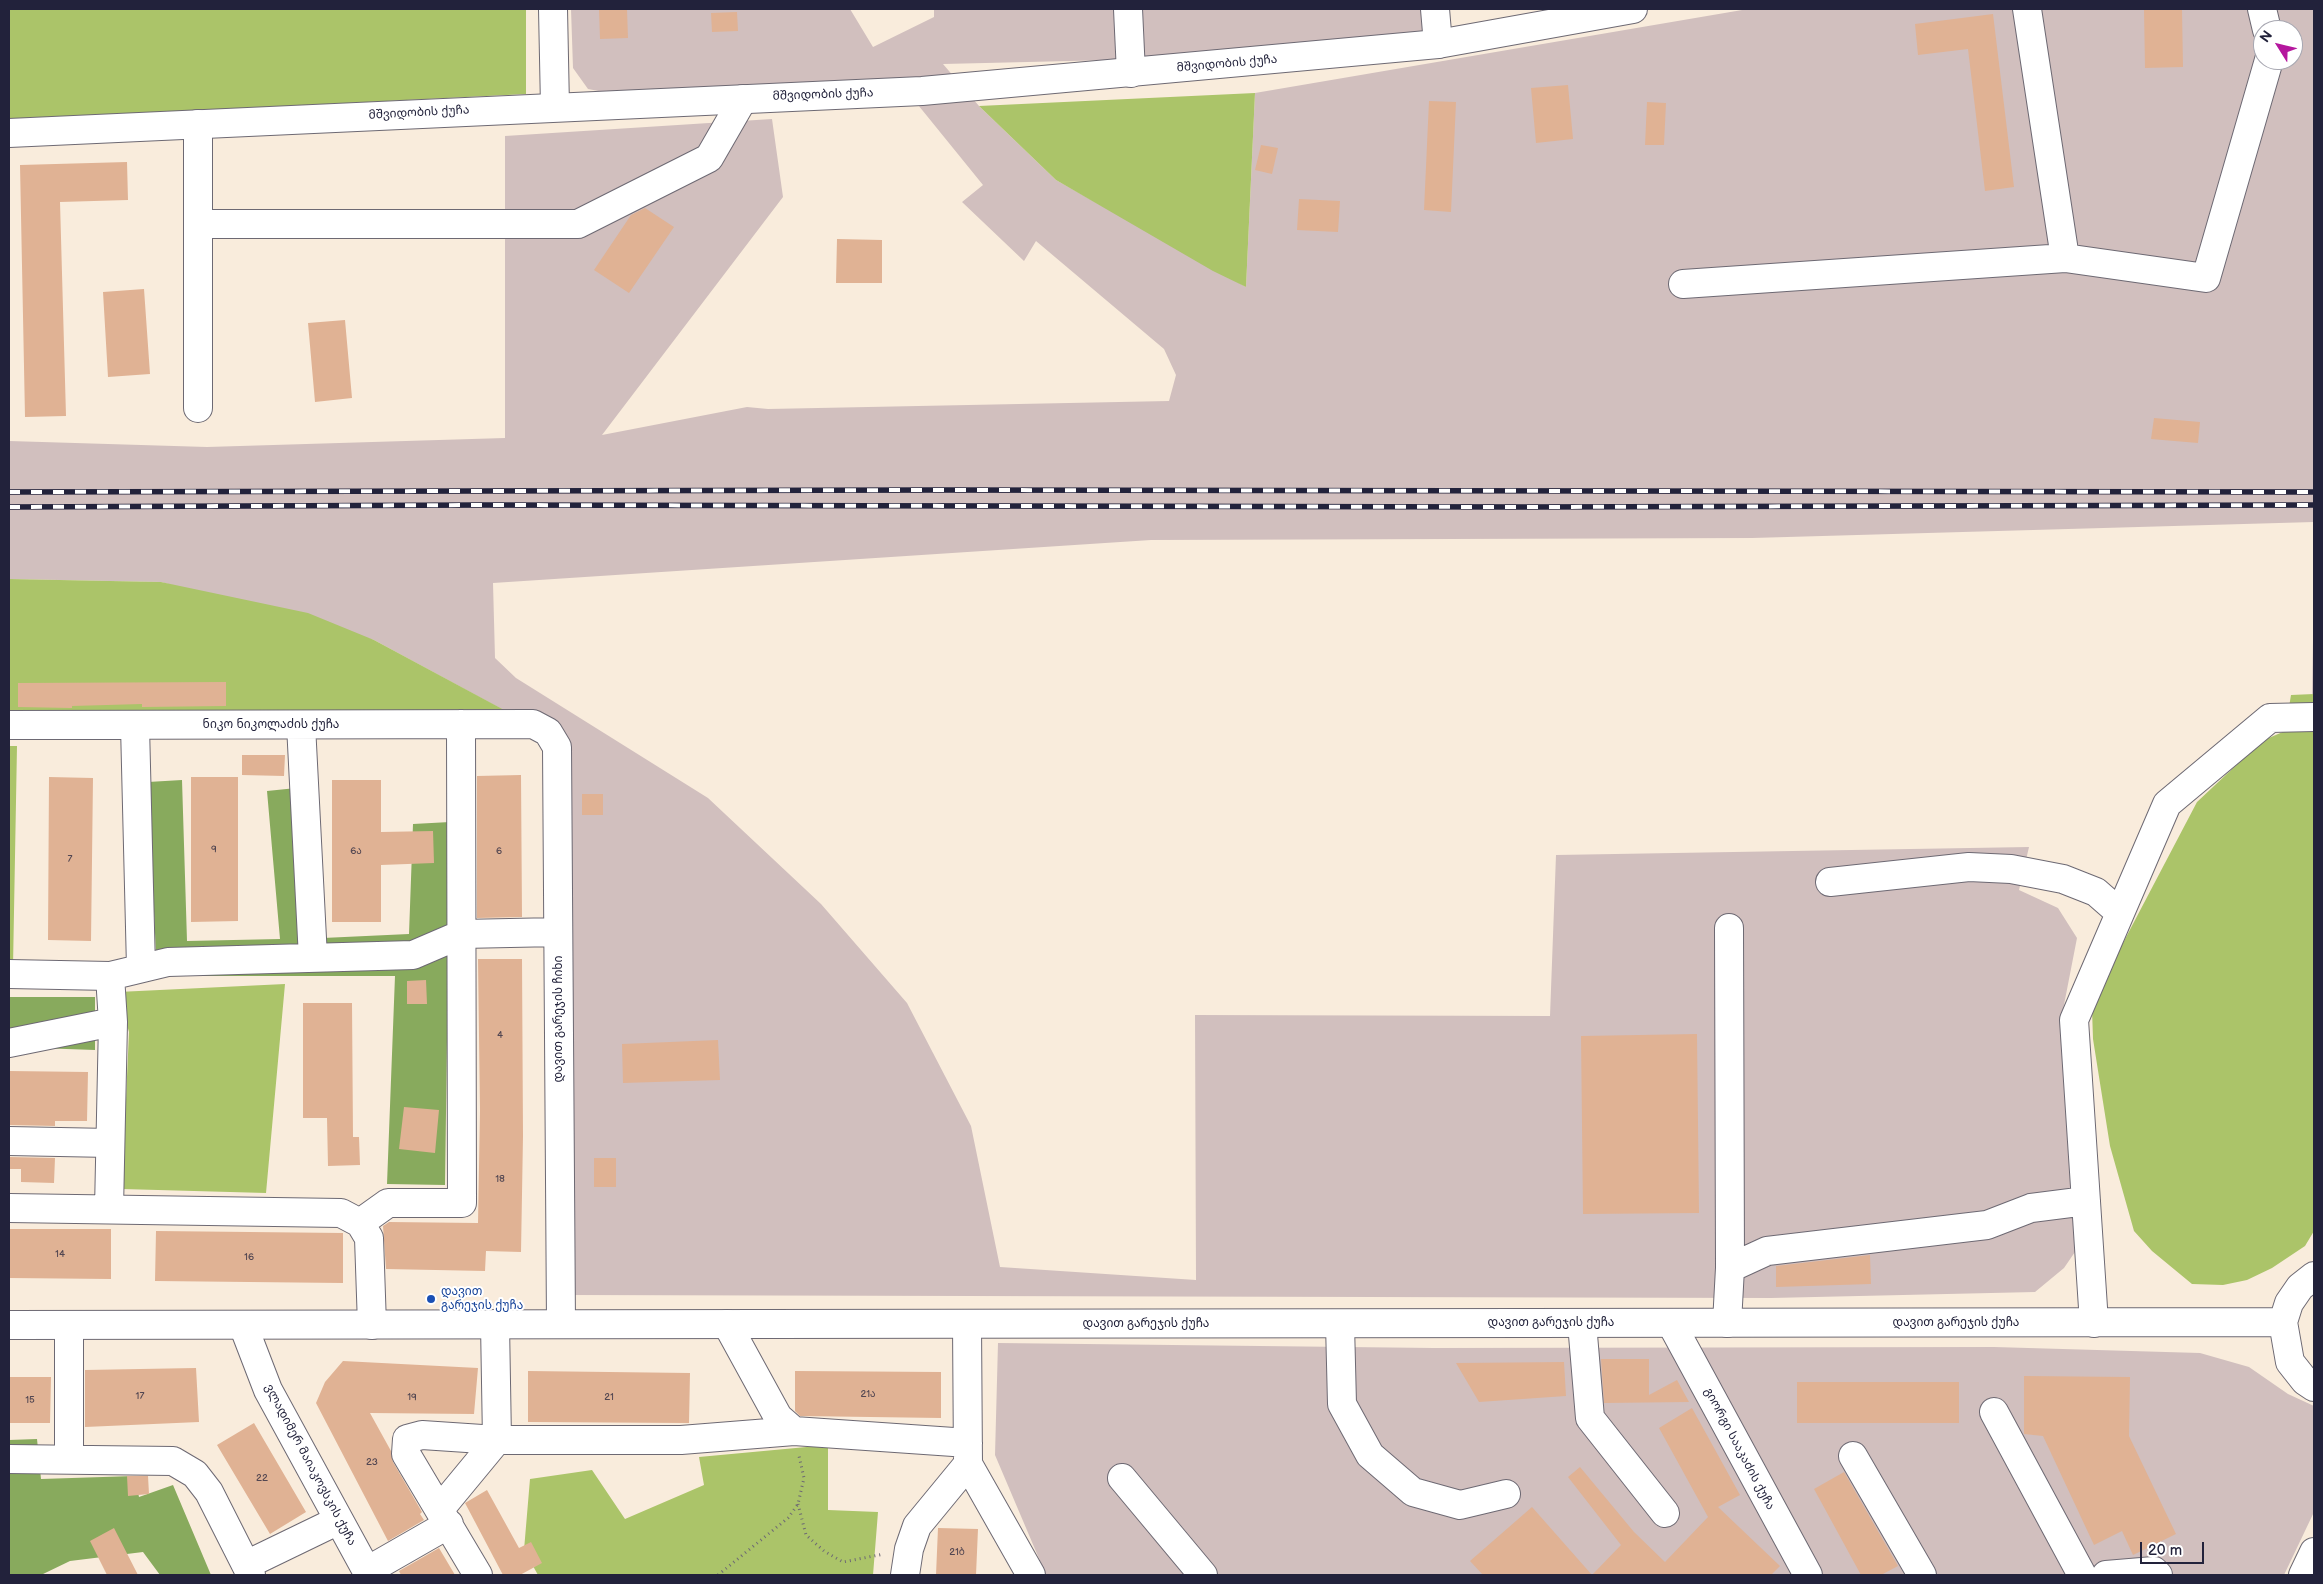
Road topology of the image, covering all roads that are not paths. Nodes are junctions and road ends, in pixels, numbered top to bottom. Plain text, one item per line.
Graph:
1 (553, 9) edge
2 (1128, 9) edge
3 (1435, 9) edge
4 (1633, 9) edge
5 (2028, 9) edge
6 (1438, 44) junction
7 (2266, 70) edge
8 (1131, 73) junction
9 (743, 99) junction
10 (555, 107) junction
11 (198, 124) junction
12 (9, 133) edge
13 (198, 224) junction
14 (2065, 258) junction
15 (1683, 284) dead end
16 (198, 408) dead end
17 (2314, 717) edge
18 (461, 724) junction
19 (534, 724) joint
20 (9, 725) edge
21 (300, 725) junction
22 (135, 726) junction
23 (1830, 882) dead end
24 (2120, 913) junction
25 (1729, 928) dead end
26 (558, 932) junction
27 (462, 934) junction
28 (313, 958) junction
29 (141, 968) junction
30 (9, 974) edge
31 (110, 976) junction
32 (113, 1022) junction
33 (9, 1043) edge
34 (9, 1141) edge
35 (110, 1143) junction
36 (2086, 1201) junction
37 (9, 1208) edge
38 (110, 1209) junction
39 (360, 1223) junction
40 (1730, 1268) junction
41 (2314, 1276) edge
42 (2094, 1322) junction
43 (2283, 1322) junction
44 (1582, 1323) junction
45 (1671, 1323) junction
46 (1727, 1323) junction
47 (372, 1324) junction
48 (495, 1324) junction
49 (561, 1324) junction
50 (727, 1324) junction
51 (967, 1324) junction
52 (1340, 1324) junction
53 (9, 1325) edge
54 (69, 1325) junction
55 (242, 1325) junction
56 (2314, 1387) edge
57 (1994, 1412) dead end
58 (794, 1431) junction
59 (496, 1440) junction
60 (968, 1454) junction
61 (1853, 1456) dead end
62 (9, 1459) edge
63 (70, 1460) junction
64 (1122, 1478) dead end
65 (1506, 1494) dead end
66 (1665, 1513) dead end
67 (444, 1516) junction
68 (339, 1520) junction
69 (2314, 1552) edge
70 (907, 1562) edge
71 (249, 1570) edge
72 (368, 1573) edge
73 (478, 1575) edge
74 (1031, 1575) edge
75 (1203, 1575) edge
76 (1808, 1575) edge
77 (1922, 1575) edge
78 (2082, 1575) edge
79 (2106, 1575) edge
80 (2158, 1575) edge
81 (2303, 1575) edge

1 - 10 main road
2 - 8 main road
3 - 6 main road
4 - 6 main road, მშვიდობის ქუჩა
5 - 14 main road
6 - 8 main road, მშვიდობის ქუჩა
7 - 14 main road
8 - 9 main road, მშვიდობის ქუჩა
9 - 10 main road, მშვიდობის ქუჩა
9 - 13 main road
10 - 11 main road, მშვიდობის ქუჩა
11 - 12 main road, მშვიდობის ქუჩა
11 - 13 main road
13 - 16 main road
14 - 15 main road
17 - 24 main road
18 - 19 main road, ნიკო ნიკოლაძის ქუჩა
18 - 21 main road, ნიკო ნიკოლაძის ქუჩა
18 - 27 main road
19 - 26 main road, დავით გარეჯის ჩიხი
20 - 22 main road, ნიკო ნიკოლაძის ქუჩა
21 - 22 main road, ნიკო ნიკოლაძის ქუჩა
21 - 28 main road
22 - 29 main road
23 - 24 main road
24 - 36 main road
25 - 40 main road
26 - 27 main road
26 - 49 main road, დავით გარეჯის ჩიხი
27 - 28 main road
27 - 39 main road
28 - 29 main road
29 - 31 main road
30 - 31 main road
31 - 32 main road
32 - 33 main road
32 - 35 main road
34 - 35 main road
35 - 38 main road
36 - 40 main road
36 - 42 main road
37 - 38 main road
38 - 39 main road
39 - 47 main road
40 - 46 main road
41 - 43 main road
42 - 43 main road, დავით გარეჯის ქუჩა
42 - 46 main road, დავით გარეჯის ქუჩა
43 - 56 main road
44 - 45 main road, დავით გარეჯის ქუჩა
44 - 52 main road, დავით გარეჯის ქუჩა
44 - 66 main road
45 - 46 main road, დავით გარეჯის ქუჩა
45 - 76 main road, გიორგი სააკაძის ქუჩა
47 - 48 main road, დავით გარეჯის ქუჩა
47 - 55 main road, დავით გარეჯის ქუჩა
48 - 49 main road, დავით გარეჯის ქუჩა
48 - 59 main road
49 - 50 main road, დავით გარეჯის ქუჩა
50 - 51 main road, დავით გარეჯის ქუჩა
50 - 58 main road
51 - 52 main road, დავით გარეჯის ქუჩა
51 - 60 main road
52 - 65 main road
53 - 54 main road, დავით გარეჯის ქუჩა
54 - 55 main road, დავით გარეჯის ქუჩა
54 - 63 main road
55 - 68 main road, ვლადიმერ მაიაკოვსკის ქუჩა
57 - 78 main road
58 - 59 main road
58 - 60 main road
59 - 67 main road
59 - 67 main road
60 - 70 main road
60 - 74 main road
61 - 77 main road
62 - 63 main road
63 - 71 main road
64 - 75 main road
67 - 72 main road
67 - 73 main road
68 - 71 main road
68 - 72 main road, ვლადიმერ მაიაკოვსკის ქუჩა
69 - 81 main road
79 - 80 main road

